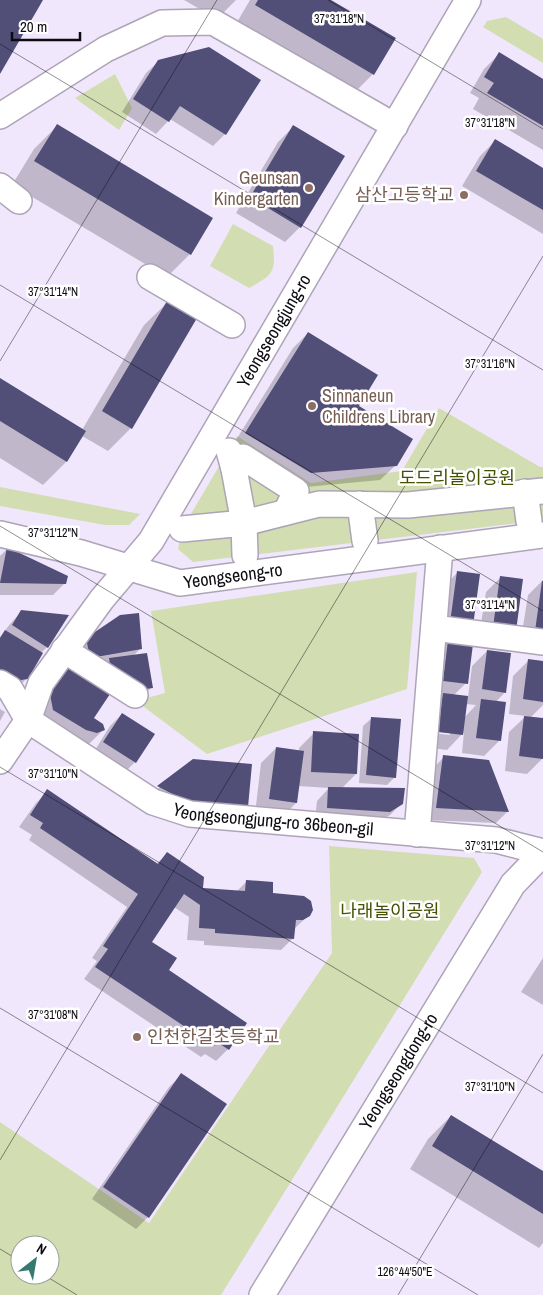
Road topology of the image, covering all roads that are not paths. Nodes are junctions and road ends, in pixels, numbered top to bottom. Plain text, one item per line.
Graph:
1 (468, 0) edge
2 (0, 116) edge
3 (395, 126) junction
4 (150, 277) dead end
5 (232, 325) dead end
6 (534, 491) edge
7 (360, 504) junction
8 (286, 512) junction
9 (244, 523) junction
10 (536, 528) edge
11 (182, 529) dead end
12 (0, 534) edge
13 (365, 541) dead end
14 (440, 548) junction
15 (245, 555) dead end
16 (129, 568) junction
17 (434, 628) junction
18 (543, 642) edge
19 (64, 650) junction
20 (0, 683) edge
21 (134, 695) dead end
22 (28, 720) junction
23 (0, 762) edge
24 (417, 834) junction
25 (543, 853) edge
26 (262, 1295) edge

1 - 3 street, Yeongseongjung-ro
2 - 3 street
3 - 16 street, Yeongseongjung-ro
4 - 5 street
6 - 7 street
6 - 10 street
7 - 8 street
7 - 13 street
8 - 9 street
8 - 9 street
9 - 11 street
9 - 15 street
10 - 14 street, Yeongseong-ro
12 - 16 street, Yeongseong-ro
14 - 16 street, Yeongseong-ro
14 - 17 street
16 - 19 street, Yeongseongjung-ro
17 - 18 street
17 - 24 street
19 - 21 street
19 - 22 street, Yeongseongjung-ro
20 - 22 street
22 - 23 street, Yeongseongjung-ro
22 - 24 street, Yeongseongjung-ro 36beon-gil
24 - 25 street, Yeongseongjung-ro 36beon-gil
25 - 26 street, Yeongseongdong-ro

